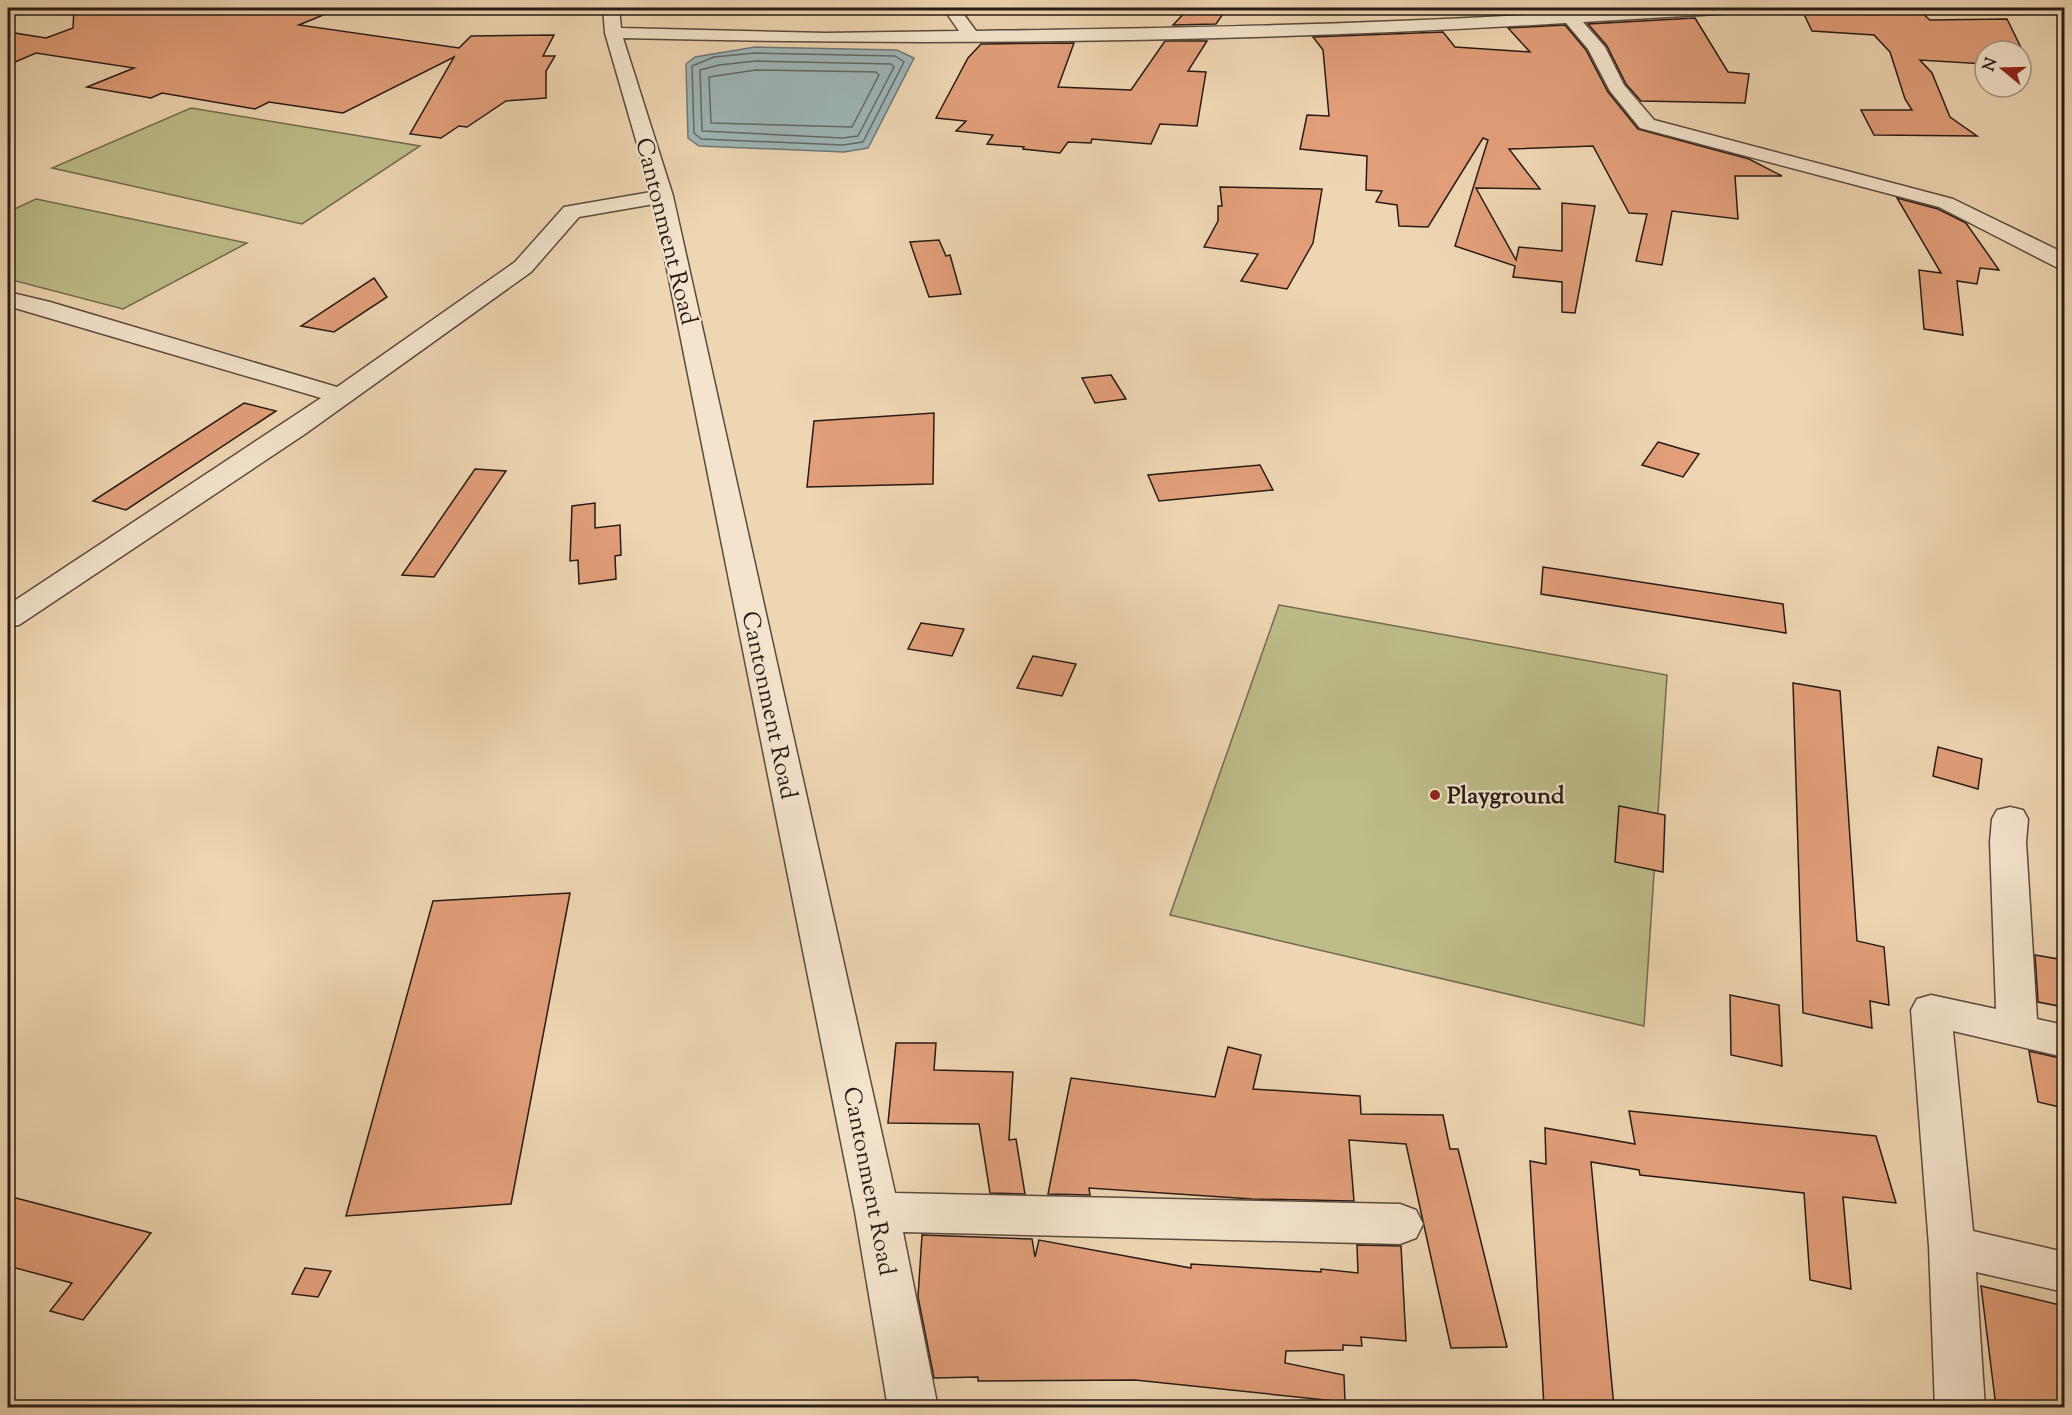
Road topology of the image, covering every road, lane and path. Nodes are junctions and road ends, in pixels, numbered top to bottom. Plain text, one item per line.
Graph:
1 (951, 8) edge
2 (1735, 8) edge
3 (1568, 12) edge
4 (612, 20) edge
5 (971, 36) junction
6 (663, 196) junction
7 (2064, 262) edge
8 (12, 310) edge
9 (340, 396) junction
10 (8, 618) edge
11 (2010, 819) dead end
12 (2017, 1030) junction
13 (2064, 1041) edge
14 (877, 1212) junction
15 (1400, 1224) dead end
16 (1952, 1246) junction
17 (2064, 1272) edge
18 (913, 1407) edge
19 (1960, 1407) edge

1 - 5 street
2 - 3 street
3 - 5 street
3 - 7 street
4 - 5 street
4 - 6 street, Cantonment Road
6 - 9 street
6 - 14 street, Cantonment Road
8 - 9 street
9 - 10 street
11 - 12 street
12 - 13 street
12 - 16 street
14 - 15 street
14 - 18 street, Cantonment Road
16 - 17 street
16 - 19 street

